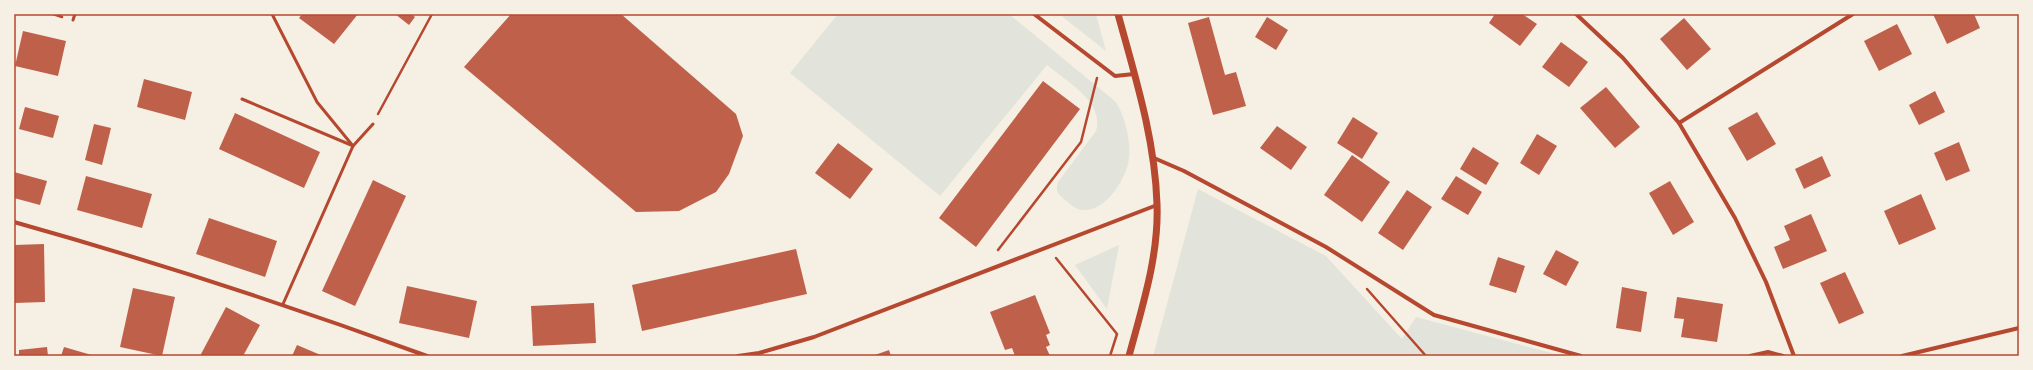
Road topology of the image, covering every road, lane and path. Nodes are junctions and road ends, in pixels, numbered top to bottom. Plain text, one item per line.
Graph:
1 (75, 14) edge
2 (272, 14) edge
3 (432, 14) edge
4 (1034, 14) edge
5 (1118, 14) edge
6 (1576, 14) edge
7 (1853, 14) edge
8 (73, 20) dead end
9 (1100, 65) junction
10 (1134, 74) junction
11 (242, 99) dead end
12 (1679, 123) junction
13 (372, 124) joint
14 (353, 146) junction
15 (1154, 158) junction
16 (1157, 205) junction
17 (14, 222) edge
18 (998, 250) dead end
19 (1056, 258) dead end
20 (1364, 286) dead end
21 (283, 304) junction
22 (2019, 328) edge
23 (427, 356) edge
24 (738, 356) edge
25 (1110, 356) edge
26 (1129, 356) edge
27 (1426, 356) edge
28 (1581, 356) edge
29 (1750, 356) edge
30 (1784, 356) edge
31 (1794, 356) edge
32 (1902, 356) edge

1 - 8 lane
2 - 14 lane
3 - 13 path
4 - 9 street
5 - 10 street
6 - 12 street
7 - 12 street
9 - 10 street
9 - 18 path
10 - 15 street
11 - 14 lane
12 - 31 street
13 - 14 lane
14 - 21 lane
15 - 16 street
15 - 28 street
16 - 24 street
16 - 26 street
17 - 21 street
19 - 25 path
20 - 27 path
21 - 23 street
22 - 32 street
29 - 30 street

